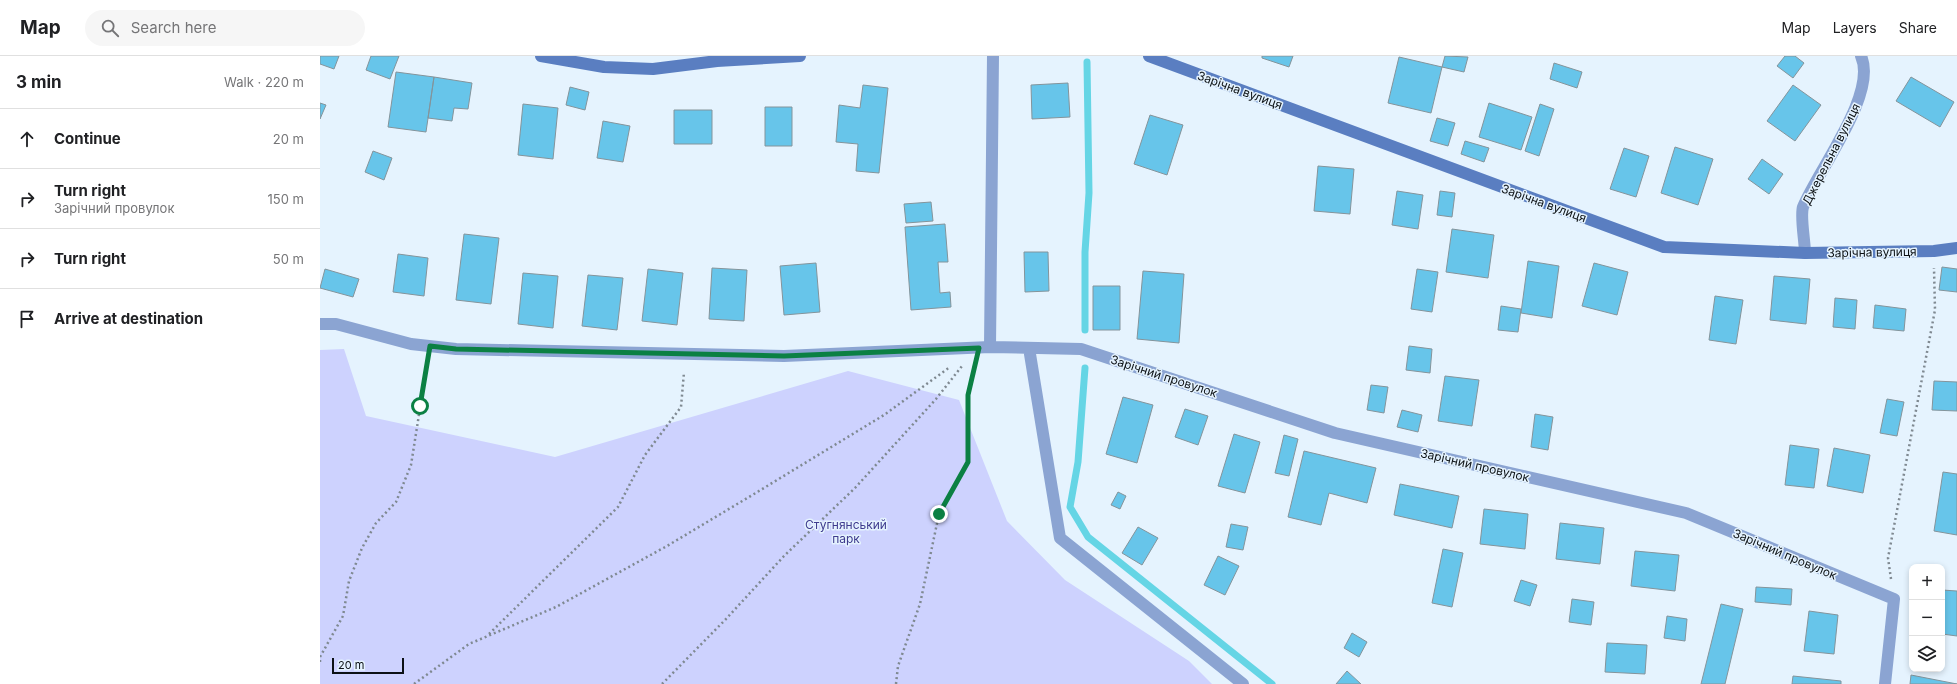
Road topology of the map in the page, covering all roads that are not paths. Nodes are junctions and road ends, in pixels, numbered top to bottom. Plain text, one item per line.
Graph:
1 (541, 56) edge
2 (800, 56) edge
3 (993, 56) edge
4 (1149, 56) edge
5 (1861, 56) edge
6 (1957, 248) edge
7 (1805, 253) junction
8 (320, 324) edge
9 (982, 348) junction
10 (1029, 348) junction
11 (1243, 684) edge
12 (1885, 684) edge

1 - 2 street
3 - 9 street
4 - 7 street, Зарічна вулиця
5 - 7 street, Джерельна вулиця
6 - 7 street, Зарічна вулиця
8 - 9 street, Зарічний провулок
9 - 10 street, Зарічний провулок
10 - 11 street
10 - 12 street, Зарічний провулок

